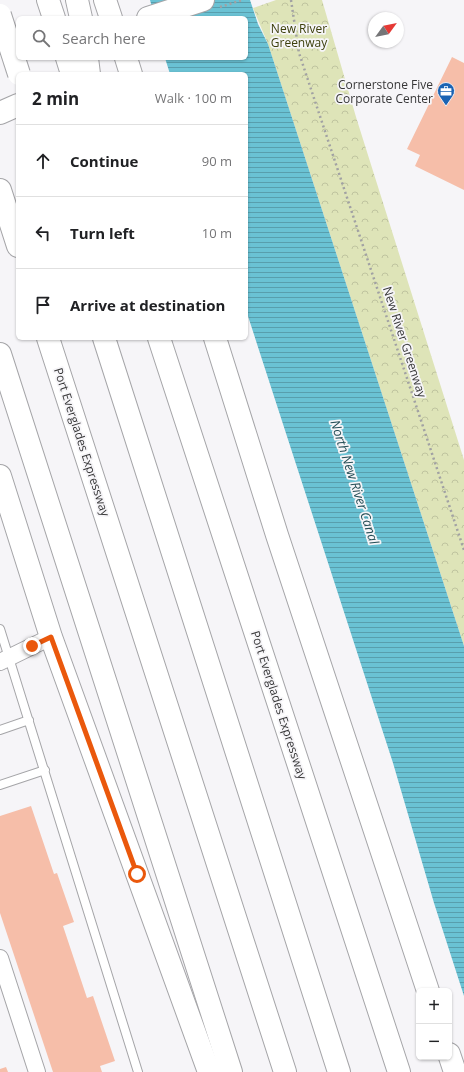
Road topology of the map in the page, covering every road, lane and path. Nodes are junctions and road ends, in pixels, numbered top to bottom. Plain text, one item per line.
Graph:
1 (48, 0) edge
2 (77, 0) edge
3 (105, 0) edge
4 (203, 0) edge
5 (291, 0) edge
6 (0, 15) edge
7 (53, 16) edge
8 (81, 16) edge
9 (110, 16) edge
10 (154, 16) edge
11 (16, 50) edge
12 (0, 54) edge
13 (68, 60) edge
14 (86, 60) edge
15 (127, 60) edge
16 (18, 72) edge
17 (71, 72) edge
18 (89, 72) edge
19 (130, 72) edge
20 (16, 106) edge
21 (0, 113) edge
22 (0, 190) edge
23 (16, 240) edge
24 (49, 340) edge
25 (105, 340) edge
26 (160, 340) edge
27 (217, 340) edge
28 (0, 354) edge
29 (0, 476) edge
30 (464, 550) edge
31 (0, 629) edge
32 (51, 637) junction
33 (5, 659) edge
34 (29, 720) junction
35 (0, 730) edge
36 (45, 770) junction
37 (0, 785) edge
38 (0, 958) edge
39 (427, 988) edge
40 (451, 1060) edge
41 (37, 1072) edge
42 (138, 1072) edge
43 (209, 1072) edge
44 (231, 1072) edge
45 (285, 1072) edge
46 (339, 1072) edge
47 (399, 1072) edge
48 (455, 1072) edge

1 - 7 main road
2 - 8 main road
3 - 9 main road
4 - 10 main road
5 - 30 path, New River Greenway
6 - 16 main road, bridge
11 - 12 main road
13 - 17 main road
14 - 18 main road
15 - 19 main road
20 - 21 main road
22 - 23 main road
24 - 45 main road, Port Everglades Expressway
25 - 46 main road
26 - 47 main road, Port Everglades Expressway
27 - 39 main road
28 - 44 main road
29 - 32 main road
31 - 33 lane
32 - 33 street
32 - 43 main road
33 - 34 lane
34 - 35 lane
34 - 36 lane
36 - 37 lane
36 - 42 lane
38 - 41 street
40 - 48 main road

